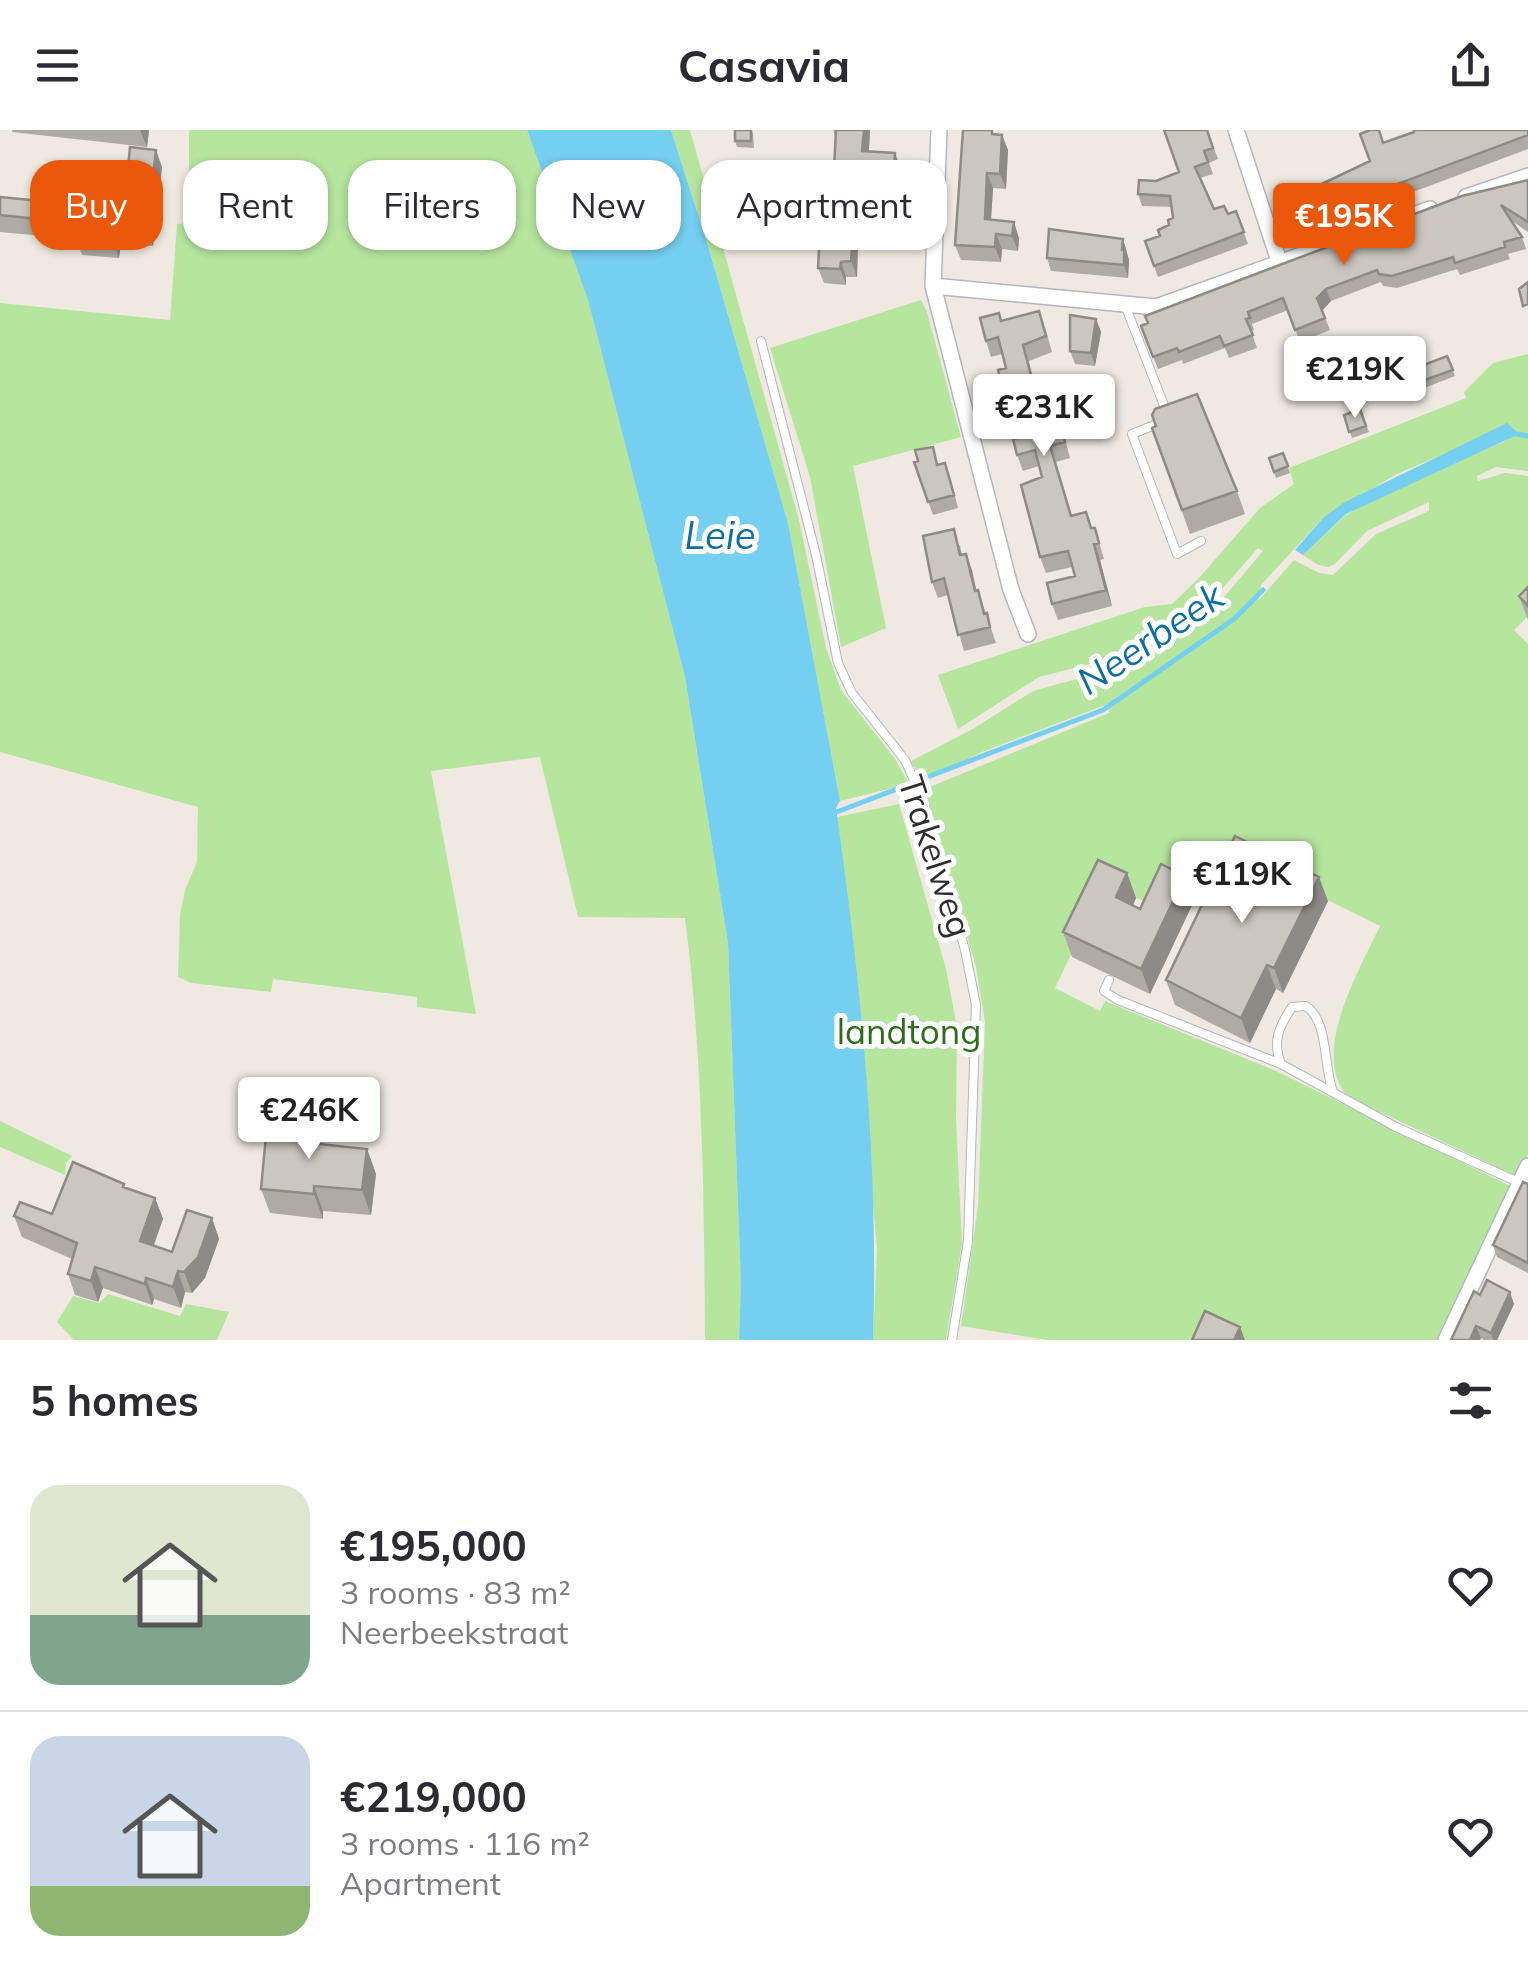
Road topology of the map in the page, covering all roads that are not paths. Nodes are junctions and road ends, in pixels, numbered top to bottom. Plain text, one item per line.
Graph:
1 (940, 130) edge
2 (1236, 130) edge
3 (1528, 176) edge
4 (1457, 200) edge
5 (1439, 206) edge
6 (1279, 261) junction
7 (934, 286) junction
8 (1125, 305) junction
9 (762, 341) dead end
10 (1201, 542) dead end
11 (1028, 634) dead end
12 (1109, 980) dead end
13 (1281, 1064) junction
14 (1333, 1092) junction
15 (1528, 1166) edge
16 (1524, 1185) edge
17 (952, 1340) edge
18 (1446, 1340) edge

1 - 7 street
2 - 6 street
3 - 4 street
5 - 6 street
6 - 8 street
7 - 8 street
7 - 11 street
8 - 10 lane
9 - 17 lane, Trakelweg
12 - 13 lane
13 - 14 lane
13 - 14 lane
14 - 16 lane
15 - 16 street
16 - 18 street

